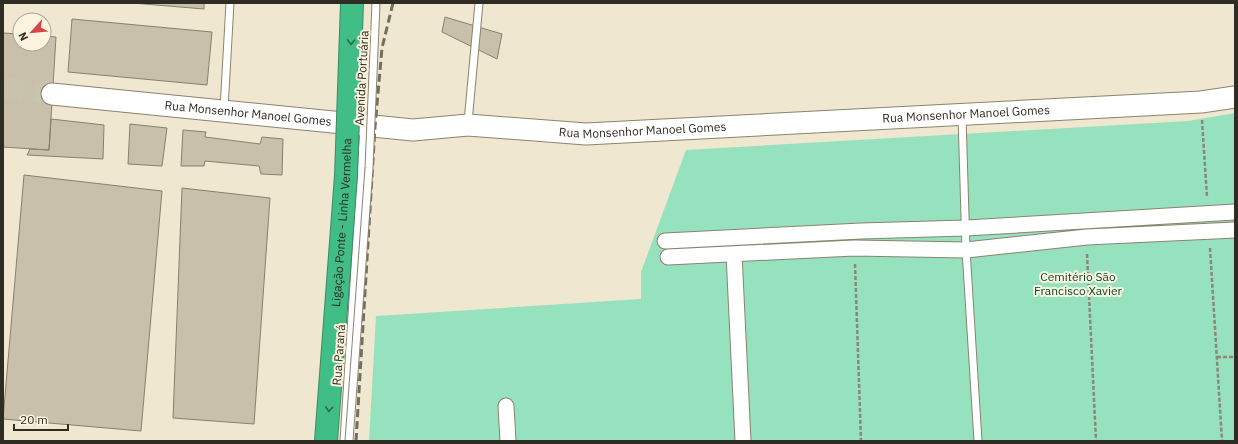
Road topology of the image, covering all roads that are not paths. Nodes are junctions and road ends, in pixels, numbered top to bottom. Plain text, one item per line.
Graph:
1 (230, 3) edge
2 (352, 3) edge
3 (376, 3) edge
4 (478, 3) edge
5 (52, 94) tunnel mouth
6 (1235, 97) edge
7 (223, 111) junction
8 (962, 115) junction
9 (468, 125) junction
10 (364, 126) junction
11 (1235, 212) edge
12 (966, 228) junction
13 (1235, 230) edge
14 (665, 241) dead end
15 (966, 250) junction
16 (734, 254) junction
17 (668, 257) dead end
18 (506, 406) dead end
19 (326, 441) edge
20 (344, 441) edge
21 (349, 441) edge
22 (508, 441) edge
23 (743, 441) edge
24 (978, 441) edge

1 - 7 lane
2 -> 19 highway, Ligação Ponte - Linha Vermelha, bridge
3 - 21 lane, Avenida Portuária, bridge
4 - 9 lane
5 - 7 street, Rua Monsenhor Manoel Gomes
6 - 8 street, Rua Monsenhor Manoel Gomes
7 - 10 street, Rua Monsenhor Manoel Gomes
8 - 9 street, Rua Monsenhor Manoel Gomes
8 - 12 lane
9 - 10 street, Rua Monsenhor Manoel Gomes
10 - 20 lane, Rua Paraná
11 - 12 street
12 - 14 street
12 - 15 lane
13 - 15 street
15 - 16 street
15 - 24 lane
16 - 17 street
16 - 23 street
18 - 22 street

